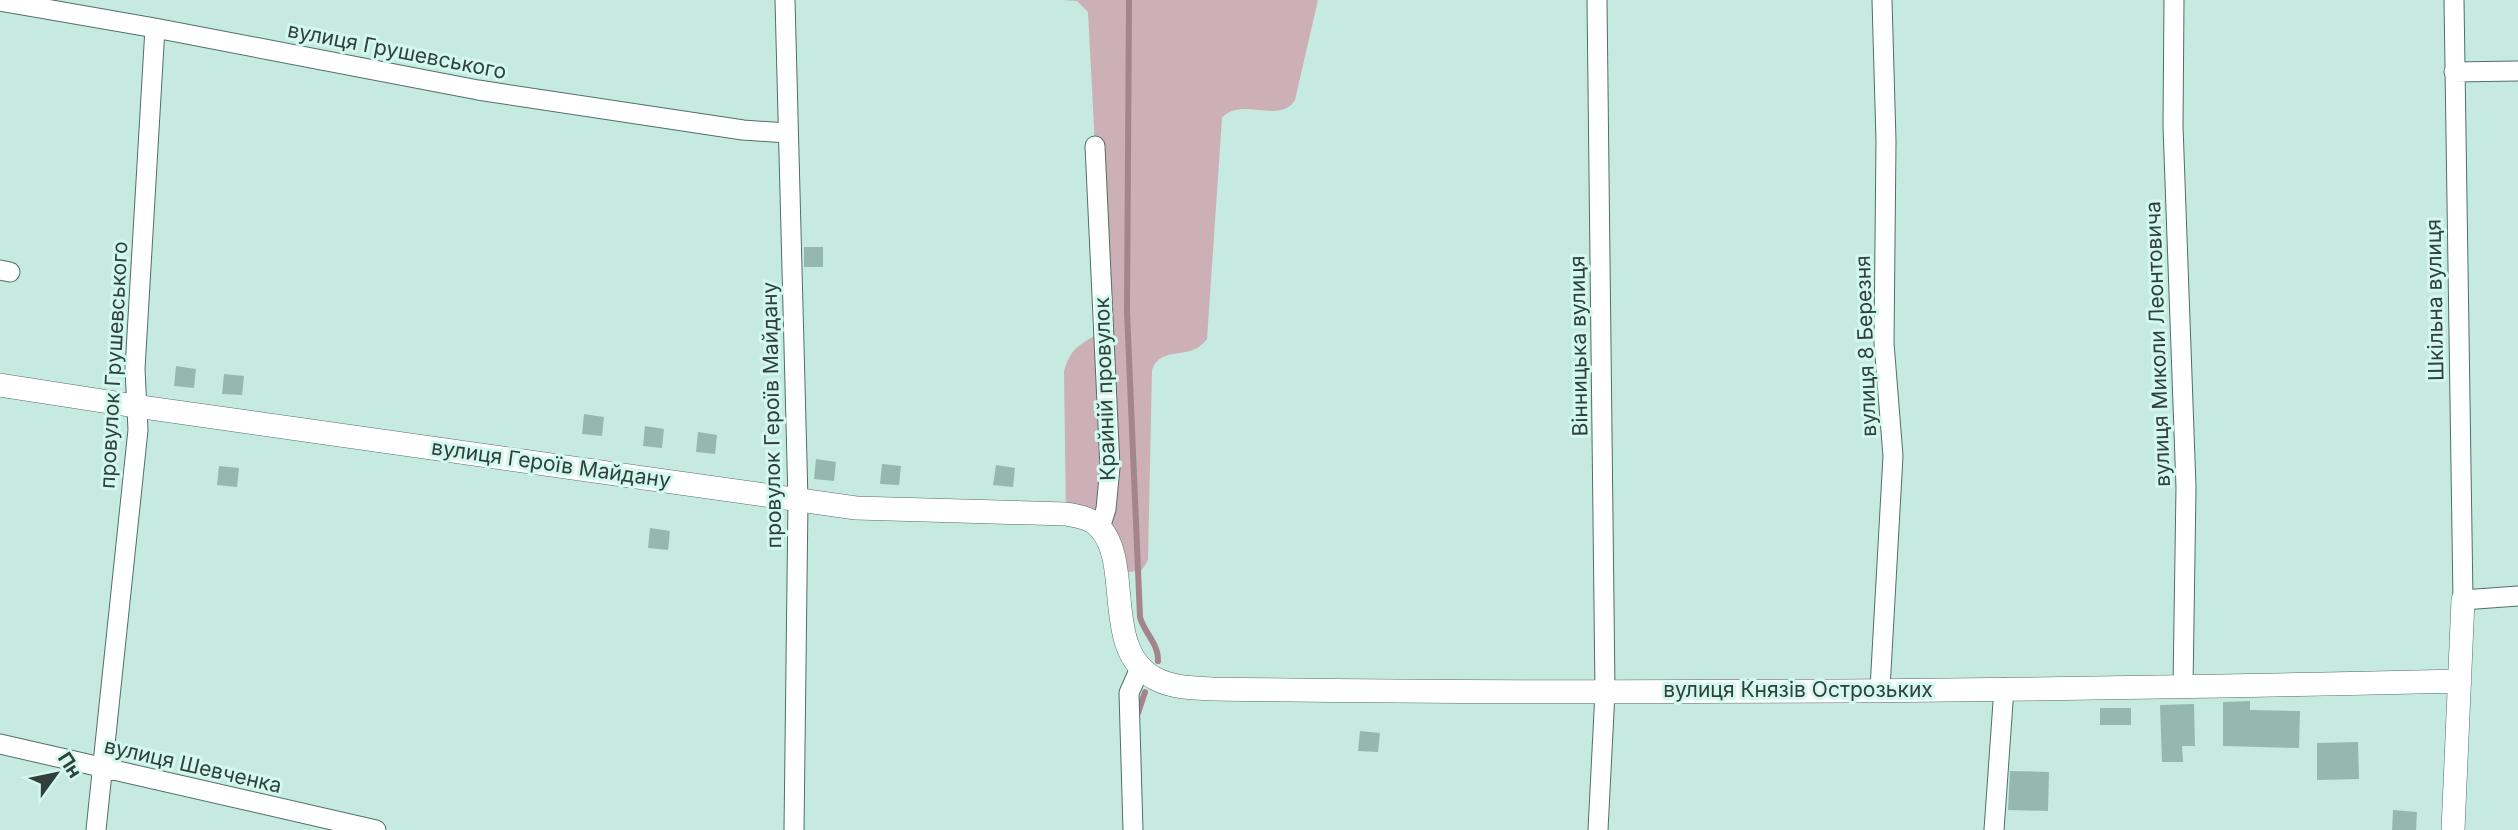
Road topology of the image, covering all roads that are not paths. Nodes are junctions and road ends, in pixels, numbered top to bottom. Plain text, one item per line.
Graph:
1 (785, 0) edge
2 (1597, 0) edge
3 (1882, 0) edge
4 (2174, 0) edge
5 (2454, 0) edge
6 (0, 1) edge
7 (155, 27) junction
8 (2518, 71) edge
9 (2454, 72) junction
10 (787, 133) junction
11 (1095, 146) dead end
12 (0, 385) edge
13 (135, 406) junction
14 (798, 500) junction
15 (1100, 528) junction
16 (2518, 596) edge
17 (2463, 600) junction
18 (1140, 668) junction
19 (2460, 681) junction
20 (2183, 687) junction
21 (2004, 688) junction
22 (1881, 689) junction
23 (1605, 692) junction
24 (0, 744) edge
25 (102, 769) junction
26 (96, 830) edge
27 (376, 830) edge
28 (794, 830) edge
29 (1133, 830) edge
30 (1598, 830) edge
31 (1994, 830) edge
32 (2453, 830) edge

1 - 10 street, провулок Героїв Майдану
2 - 23 street, Вінницька вулиця
3 - 22 street, вулиця 8 Березня
4 - 20 street, вулиця Миколи Леонтовича
5 - 9 street, Шкільна вулиця
6 - 7 street, вулиця Грушевського
7 - 10 street, вулиця Грушевського
7 - 13 street, провулок Грушевського
8 - 9 street
9 - 17 street, Шкільна вулиця
10 - 14 street, провулок Героїв Майдану
11 - 15 street, Крайній провулок
12 - 13 street, вулиця Героїв Майдану
13 - 14 street, вулиця Героїв Майдану
13 - 25 street, провулок Грушевського
14 - 15 street, вулиця Героїв Майдану
14 - 28 street, провулок Героїв Майдану
15 - 18 street
16 - 17 street
17 - 19 street
18 - 23 street, вулиця Князів Острозьких
18 - 29 street
19 - 20 street, вулиця Князів Острозьких
19 - 32 street
20 - 21 street, вулиця Князів Острозьких
21 - 22 street, вулиця Князів Острозьких
21 - 31 street
22 - 23 street, вулиця Князів Острозьких
23 - 30 street, Вінницька вулиця
24 - 25 street, вулиця Шевченка
25 - 26 street, провулок Грушевського
25 - 27 street, вулиця Шевченка

